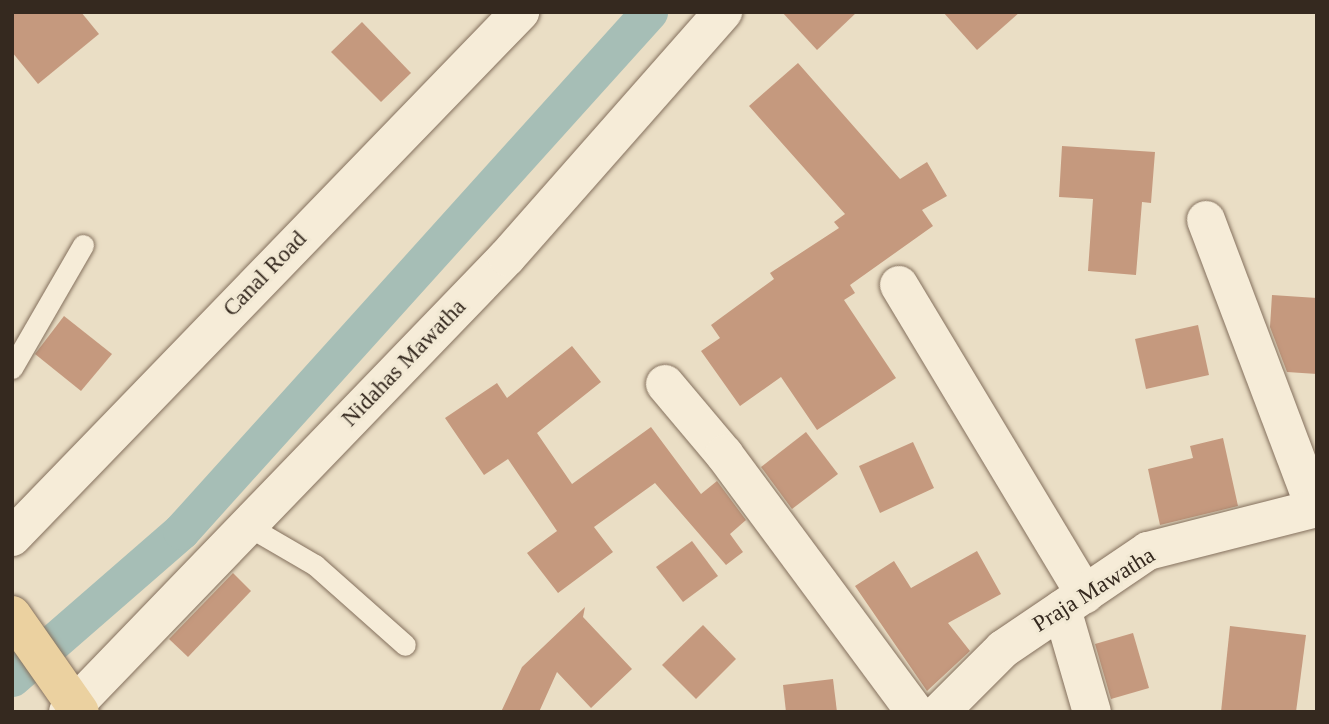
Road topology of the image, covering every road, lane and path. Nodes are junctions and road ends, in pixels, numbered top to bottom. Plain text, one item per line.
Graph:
1 (520, 12) edge
2 (723, 12) edge
3 (1206, 220) dead end
4 (83, 245) dead end
5 (899, 285) dead end
6 (12, 368) edge
7 (665, 384) dead end
8 (1316, 508) edge
9 (248, 526) junction
10 (12, 537) edge
11 (1073, 602) junction
12 (12, 615) edge
13 (405, 645) dead end
14 (71, 702) edge
15 (915, 712) edge
16 (940, 712) edge
17 (1092, 712) edge

1 - 10 street, Canal Road
2 - 9 street, Nidahas Mawatha
3 - 8 street
4 - 6 lane
5 - 11 street
7 - 15 street
8 - 11 street, Praja Mawatha
9 - 13 lane
9 - 14 street, Nidahas Mawatha
11 - 16 street, Praja Mawatha
11 - 17 street
12 - 14 main road

